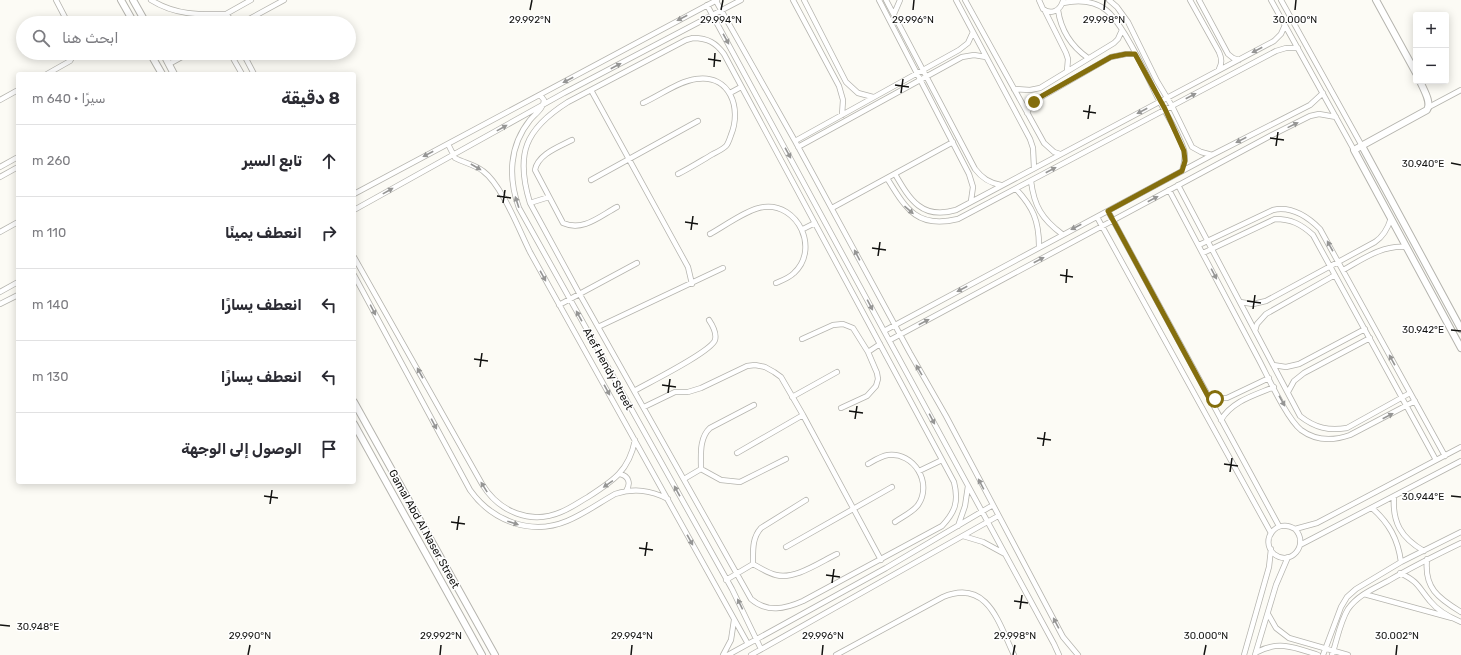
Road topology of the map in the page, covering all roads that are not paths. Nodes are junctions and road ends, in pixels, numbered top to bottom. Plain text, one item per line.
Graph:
1 (56, 0) edge
2 (121, 0) edge
3 (133, 0) edge
4 (151, 0) edge
5 (251, 0) edge
6 (284, 0) edge
7 (716, 0) edge
8 (741, 0) edge
9 (793, 0) edge
10 (804, 0) edge
11 (879, 0) edge
12 (886, 0) edge
13 (900, 0) edge
14 (956, 0) edge
15 (965, 0) edge
16 (1039, 0) edge
17 (1109, 0) edge
18 (1190, 0) edge
19 (1199, 0) edge
20 (1270, 0) edge
21 (1281, 0) edge
22 (1376, 0) edge
23 (1063, 2) edge
24 (707, 5) junction
25 (722, 10) junction
26 (1045, 10) junction
27 (1058, 10) junction
28 (227, 14) junction
29 (894, 14) junction
30 (713, 15) junction
31 (64, 16) edge
32 (130, 16) edge
33 (142, 16) edge
34 (223, 16) edge
35 (255, 16) edge
36 (1285, 25) junction
37 (1122, 30) junction
38 (973, 32) junction
39 (1298, 48) junction
40 (1135, 54) junction
41 (986, 57) junction
42 (1088, 58) junction
43 (71, 60) edge
44 (154, 60) edge
45 (166, 60) edge
46 (176, 60) edge
47 (234, 60) edge
48 (247, 60) edge
49 (1239, 60) junction
50 (169, 64) junction
51 (1413, 68) edge
52 (1219, 69) junction
53 (923, 70) junction
54 (1067, 71) junction
55 (51, 72) edge
56 (160, 72) edge
57 (173, 72) edge
58 (241, 72) edge
59 (253, 72) edge
60 (917, 74) junction
61 (926, 76) junction
62 (920, 80) junction
63 (1421, 84) edge
64 (741, 87) junction
65 (591, 90) junction
66 (1014, 90) junction
67 (1461, 90) edge
68 (16, 91) edge
69 (730, 93) junction
70 (1323, 93) junction
71 (540, 95) junction
72 (873, 98) junction
73 (1167, 98) junction
74 (0, 100) edge
75 (1160, 102) junction
76 (643, 103) dead end
77 (544, 105) junction
78 (1172, 106) junction
79 (1429, 107) junction
80 (1165, 109) junction
81 (1028, 113) junction
82 (842, 115) junction
83 (1336, 117) junction
84 (698, 121) dead end
85 (572, 140) dead end
86 (795, 141) junction
87 (953, 142) junction
88 (448, 144) junction
89 (1362, 146) junction
90 (798, 147) junction
91 (1354, 150) junction
92 (1060, 154) junction
93 (453, 155) junction
94 (1212, 155) junction
95 (16, 158) edge
96 (628, 159) junction
97 (0, 167) edge
98 (16, 168) edge
99 (1034, 168) junction
100 (1182, 171) junction
101 (678, 174) dead end
102 (895, 174) junction
103 (0, 177) edge
104 (887, 178) junction
105 (591, 180) dead end
106 (1031, 181) junction
107 (1001, 185) junction
108 (1178, 185) junction
109 (1016, 189) junction
110 (1170, 190) junction
111 (356, 193) edge
112 (549, 197) junction
113 (971, 201) junction
114 (530, 203) junction
115 (617, 207) dead end
116 (832, 208) junction
117 (356, 209) edge
118 (1108, 211) junction
119 (1097, 217) junction
120 (1391, 218) junction
121 (1113, 220) junction
122 (16, 223) edge
123 (815, 223) junction
124 (1102, 226) junction
125 (803, 229) junction
126 (0, 232) edge
127 (710, 234) dead end
128 (1062, 234) junction
129 (1207, 241) junction
130 (1199, 245) junction
131 (1039, 246) junction
132 (1406, 247) junction
133 (1212, 249) junction
134 (1203, 253) junction
135 (356, 260) edge
136 (1339, 262) junction
137 (637, 263) dead end
138 (1330, 267) junction
139 (722, 268) dead end
140 (1343, 270) junction
141 (1335, 275) junction
142 (356, 280) edge
143 (16, 283) edge
144 (776, 283) dead end
145 (692, 284) junction
146 (0, 292) edge
147 (579, 293) junction
148 (16, 296) edge
149 (569, 299) junction
150 (1240, 302) junction
151 (2, 303) edge
152 (559, 305) junction
153 (709, 320) dead end
154 (895, 325) junction
155 (598, 327) junction
156 (1365, 329) junction
157 (1461, 329) edge
158 (1255, 330) junction
159 (884, 331) junction
160 (900, 335) junction
161 (1370, 338) junction
162 (802, 339) dead end
163 (890, 340) junction
164 (880, 344) junction
165 (1461, 348) edge
166 (868, 352) junction
167 (1273, 365) junction
168 (837, 372) dead end
169 (1269, 378) junction
170 (1274, 387) junction
171 (634, 391) junction
172 (1288, 392) junction
173 (1410, 393) junction
174 (792, 397) junction
175 (1209, 398) junction
176 (1402, 398) junction
177 (1415, 401) junction
178 (754, 405) dead end
179 (356, 406) edge
180 (1407, 406) junction
181 (644, 407) junction
182 (841, 408) dead end
183 (803, 415) junction
184 (1221, 420) junction
185 (366, 424) junction
186 (356, 426) edge
187 (635, 440) junction
188 (377, 444) junction
189 (1461, 447) edge
190 (368, 448) junction
191 (737, 452) dead end
192 (1445, 456) junction
193 (786, 459) dead end
194 (942, 460) junction
195 (1436, 460) junction
196 (1461, 461) edge
197 (868, 464) dead end
198 (701, 469) junction
199 (919, 471) junction
200 (620, 474) junction
201 (684, 479) junction
202 (968, 486) junction
203 (892, 487) dead end
204 (626, 491) junction
205 (1394, 496) junction
206 (668, 499) junction
207 (806, 500) dead end
208 (993, 505) junction
209 (854, 508) junction
210 (1372, 508) junction
211 (982, 511) junction
212 (998, 516) junction
213 (895, 522) dead end
214 (988, 522) junction
215 (958, 526) junction
216 (1279, 526) junction
217 (1296, 529) junction
218 (1461, 532) edge
219 (1271, 533) junction
220 (963, 536) junction
221 (1461, 543) edge
222 (1300, 545) junction
223 (786, 546) dead end
224 (1270, 549) junction
225 (1424, 551) junction
226 (837, 554) dead end
227 (1007, 556) junction
228 (1288, 557) junction
229 (1427, 559) junction
230 (881, 560) junction
231 (1401, 562) junction
232 (753, 564) junction
233 (1400, 573) junction
234 (736, 574) junction
235 (726, 580) junction
236 (1364, 594) junction
237 (1461, 612) edge
238 (1268, 613) junction
239 (734, 618) junction
240 (1452, 618) junction
241 (1461, 622) edge
242 (749, 625) junction
243 (740, 629) junction
244 (756, 640) junction
245 (748, 644) junction
246 (761, 649) junction
247 (1325, 649) junction
248 (1256, 653) edge
249 (1333, 653) edge
250 (482, 655) edge
251 (495, 655) edge
252 (723, 655) edge
253 (728, 655) edge
254 (751, 655) edge
255 (836, 655) edge
256 (1014, 655) edge
257 (1059, 655) edge
258 (1078, 655) edge
259 (1244, 655) edge
260 (1318, 655) edge
261 (1323, 655) edge
262 (1348, 655) edge

1 - 31 street
2 - 32 main road
3 - 33 main road
4 - 28 street
5 - 28 street
6 - 35 street
7 - 24 street
7 - 25 street
8 - 25 street
9 - 82 street
10 - 72 street
11 - 60 street
12 - 29 street
13 - 29 street
14 - 38 street
15 - 66 street
16 - 26 street
17 - 73 street
18 - 52 street
19 - 49 street
20 - 36 street
21 - 89 street
22 - 51 main road
23 - 27 street
23 - 37 street
24 - 30 street
24 -> 71 street
25 - 30 street
25 - 86 street
26 - 27 street
26 - 54 street
27 - 42 street
28 - 34 street
29 - 53 street
77 -> 30 street
30 -> 159 street
36 - 39 street
36 -> 49 street
37 - 40 street
37 - 42 street
38 - 41 street
38 - 53 street
39 - 70 street
78 -> 39 street
40 - 75 street
40 - 81 street
41 - 61 street
41 - 99 street
42 - 54 street
43 - 55 street
44 - 56 main road
45 - 50 main road
46 - 50 street
47 - 58 street
48 - 59 street
49 - 52 street
50 - 57 main road
52 - 73 street
53 - 60 street
53 - 61 street
54 - 66 street
60 - 62 street
60 - 72 street
61 - 62 street
61 - 107 street
62 - 87 street
62 - 90 street
63 - 79 main road
64 - 65 street
64 - 69 street
64 - 123 street
65 - 96 street
65 - 114 street
66 - 81 street
67 - 79 street
68 - 74 street
69 - 76 street
69 - 101 street
70 - 83 street
70 -> 94 street
71 - 77 street
71 - 88 street
72 - 82 street
73 - 75 street
73 - 78 street
75 - 80 street
75 -> 92 street
93 -> 77 street
149 -> 77 street, Atef Hendy Street
78 - 80 street
78 - 94 street
79 - 89 main road
80 - 100 street
106 -> 80 street
81 - 92 street
82 - 86 street
83 - 91 street
108 -> 83 street
84 - 96 street
85 - 112 street
86 - 90 street
87 - 102 street
87 - 113 street
88 - 93 street
88 -> 111 street
89 - 91 main road
89 - 157 main road
90 - 116 street
91 - 120 main road
92 - 99 street
117 -> 93 street
93 -> 152 street, Atef Hendy Street
94 - 100 street
95 - 97 street
96 - 105 street
96 - 145 street
98 - 103 street
99 - 107 street
100 - 118 street
102 - 104 street
102 - 113 street
104 -> 109 street
104 - 116 street
106 - 109 street
106 - 128 street
107 - 113 street
108 - 110 street
108 - 129 street
109 - 131 street
121 -> 110 street
110 - 130 street
112 - 114 street
112 - 115 street
114 - 147 street
154 -> 116 street
118 - 119 street
118 - 121 street
119 - 124 street
119 -> 128 street
120 - 132 main road
120 - 136 street
121 - 124 street
121 - 175 street
122 - 126 street
123 - 125 street
123 - 164 street
160 -> 124 street
124 - 219 street
125 - 127 street
125 - 144 street
128 - 131 street
129 - 130 street
129 - 133 street
136 -> 129 street
130 - 134 street
131 -> 154 street
132 - 140 street
132 - 165 main road
133 - 134 street
133 - 138 street
133 - 150 street
134 -> 169 street
200 -> 135 street
136 - 138 street
136 - 140 street
137 - 147 street
138 - 141 street
138 - 150 street
139 - 145 street
173 -> 140 street
141 - 156 street
141 - 158 street
142 -> 204 street
143 - 146 street
145 - 155 street
146 - 151 street
147 - 149 street
147 - 155 street
148 - 151 street
149 - 152 street
235 -> 149 street, Atef Hendy Street
150 - 158 street
152 -> 187 street, Atef Hendy Street
153 - 171 street
154 - 159 street
154 - 160 street
155 - 171 street
156 - 161 street
156 - 167 street
158 - 167 street
159 - 163 street
160 - 163 street
208 -> 160 street
161 - 172 street
161 - 176 street
162 - 166 street
163 -> 202 street
164 - 166 street
164 - 194 street
166 - 182 street
167 - 172 street
168 - 174 street
169 - 170 street
169 - 175 street
170 -> 180 street
170 - 184 street
171 - 181 street
172 - 176 street
173 - 176 street
173 - 177 street
174 - 181 street
174 - 183 street
175 - 184 street
176 - 180 street
177 - 180 street
177 - 192 street
178 - 198 street
179 - 185 main road, Gamal Abd Al Naser Street
180 - 195 street
181 - 201 street
183 - 191 street
183 - 209 street
184 - 216 street
185 - 186 main road
185 - 188 main road, Gamal Abd Al Naser Street
186 - 190 main road, Gamal Abd Al Naser Street
187 - 200 street
187 - 206 street, Atef Hendy Street
188 - 190 main road
188 - 251 main road, Gamal Abd Al Naser Street
189 - 192 street
190 - 250 main road, Gamal Abd Al Naser Street
192 - 195 street
193 - 198 street
194 - 199 street
194 - 230 street
195 - 217 street
196 - 205 street
197 - 199 street
198 - 201 street
199 - 213 street
200 - 204 street
201 - 234 street
202 - 211 street
202 - 215 street
203 - 209 street
204 - 206 street
205 - 210 street
205 - 225 street
206 -> 239 street, Atef Hendy Street
207 - 232 street
208 - 211 street
208 - 212 street
209 - 223 street
209 - 230 street
210 - 222 street
210 - 231 street
211 - 214 street
211 - 215 street
212 - 214 street
258 -> 212 street
214 - 220 street
214 - 227 street
215 - 244 street
216 - 217 street
216 - 219 street
217 - 222 street
218 - 225 street
219 - 224 street
220 - 227 street
220 - 246 street
221 - 229 street
222 - 228 street
224 - 228 street
224 - 259 street
225 - 231 street
226 - 232 street
227 - 257 street
228 - 238 street
229 - 233 street
229 - 237 street
230 - 234 street
231 - 247 street
232 - 234 street
233 - 236 street
233 - 240 street
234 - 235 street
242 -> 235 street, Atef Hendy Street
236 - 240 street
236 - 249 street
238 - 247 street
238 - 248 street
239 - 243 street, Atef Hendy Street
239 - 252 street
240 - 241 street
242 - 243 street
242 - 244 street, Atef Hendy Street
243 - 245 street, Atef Hendy Street
244 - 245 street
244 - 246 street, Atef Hendy Street
245 - 253 street
246 - 254 street
247 - 249 street
247 - 261 street
248 - 260 street
249 - 262 street
255 - 256 street

